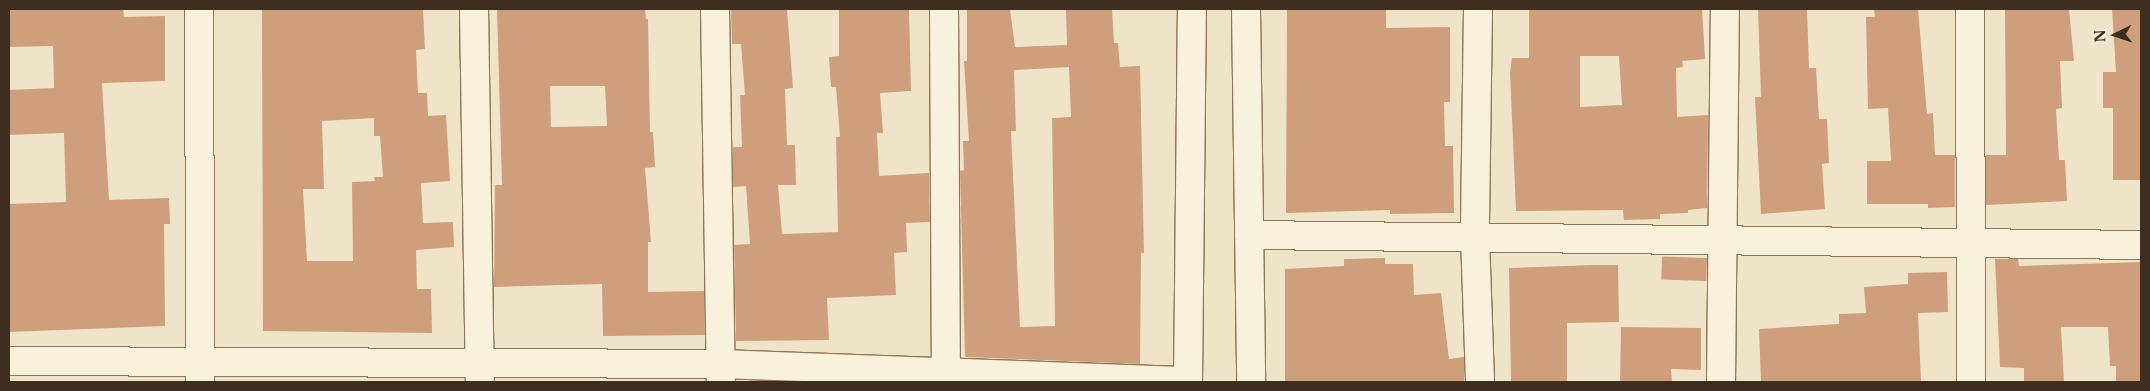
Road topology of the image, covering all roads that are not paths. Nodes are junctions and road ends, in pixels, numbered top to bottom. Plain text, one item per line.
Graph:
1 (199, 9) edge
2 (474, 9) edge
3 (715, 9) edge
4 (944, 9) edge
5 (1192, 9) edge
6 (1246, 9) edge
7 (1478, 9) edge
8 (1725, 9) edge
9 (1970, 9) edge
10 (1249, 235) junction
11 (1475, 237) junction
12 (1720, 239) junction
13 (1972, 242) junction
14 (2141, 245) edge
15 (9, 361) edge
16 (200, 372) edge
17 (480, 373) edge
18 (721, 373) edge
19 (946, 378) edge
20 (1188, 381) edge
21 (1251, 382) edge
22 (1480, 382) edge
23 (1721, 382) edge
24 (1971, 382) edge

1 - 16 street
2 - 17 street
3 - 18 street
4 - 19 street
5 - 20 street
6 - 10 street
7 - 11 street
8 - 12 street
9 - 13 street
10 - 11 street
10 - 21 street
11 - 12 street
11 - 22 street
12 - 13 street
12 - 23 street
13 - 14 street
13 - 24 street
15 - 16 street
16 - 17 street
17 - 18 street
18 - 19 street
19 - 20 street

